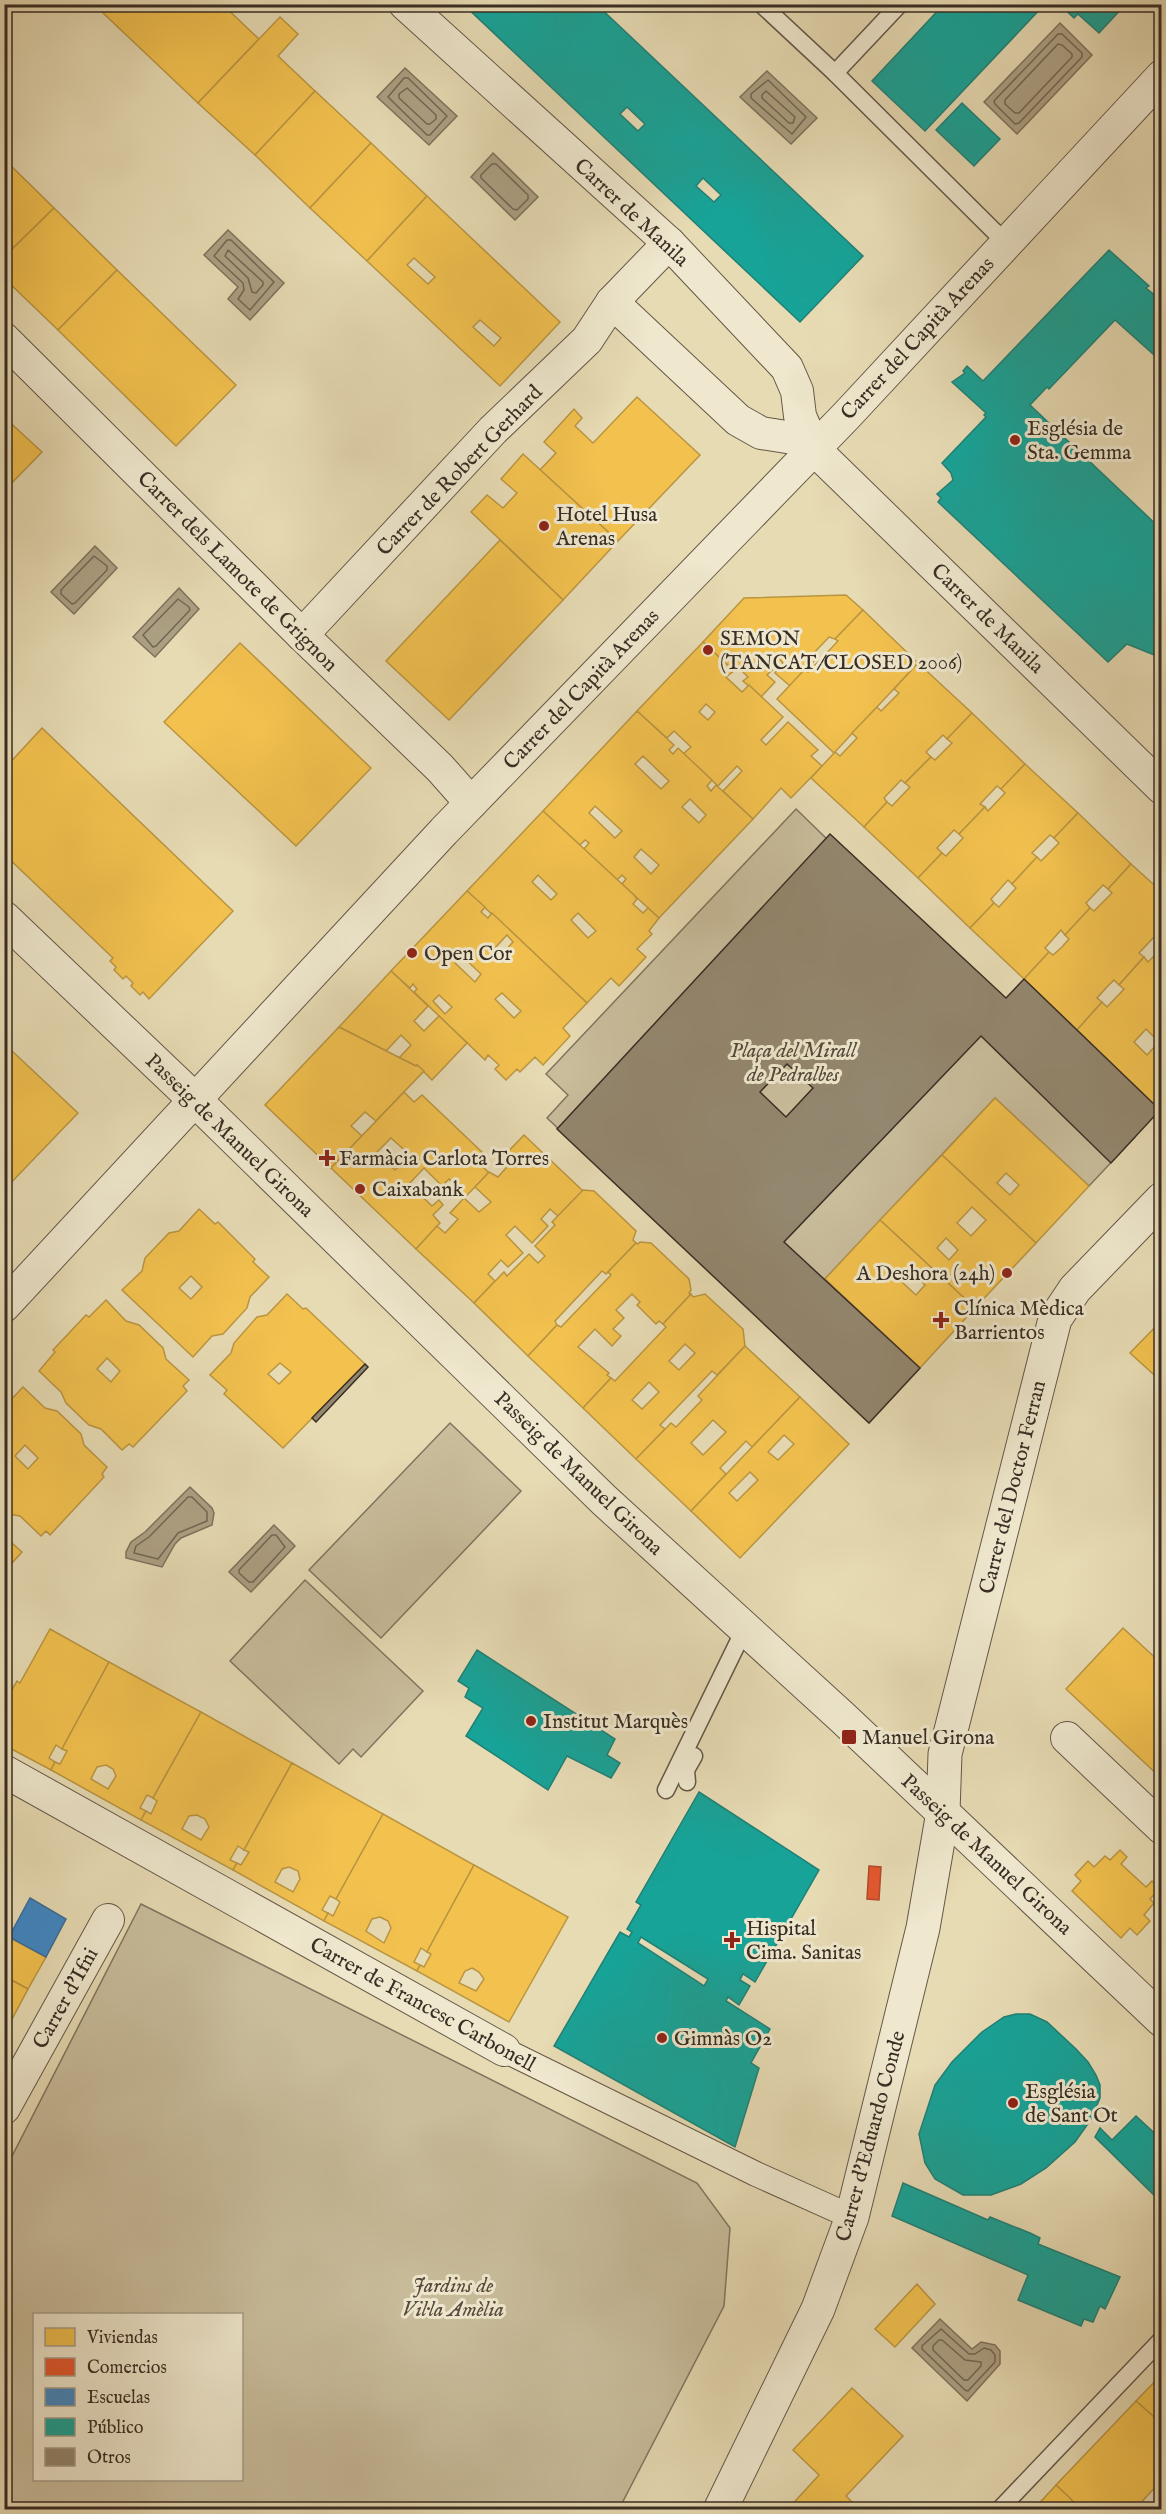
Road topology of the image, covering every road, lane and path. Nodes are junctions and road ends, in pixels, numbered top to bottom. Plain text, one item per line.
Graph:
1 (405, 4) edge
2 (761, 4) edge
3 (900, 4) edge
4 (835, 73) junction
5 (1161, 76) edge
6 (669, 243) junction
7 (1006, 243) junction
8 (612, 302) junction
9 (4, 339) edge
10 (814, 449) junction
11 (302, 635) junction
12 (1161, 788) edge
13 (471, 803) junction
14 (4, 918) edge
15 (194, 1099) junction
16 (1161, 1199) edge
17 (4, 1306) edge
18 (745, 1628) junction
19 (697, 1726) junction
20 (1066, 1738) dead end
21 (4, 1771) edge
22 (687, 1782) dead end
23 (666, 1790) dead end
24 (942, 1812) junction
25 (1161, 1828) edge
26 (108, 1920) dead end
27 (1161, 2020) edge
28 (504, 2050) joint
29 (4, 2108) edge
30 (852, 2217) junction
31 (1161, 2339) edge
32 (720, 2510) edge
33 (999, 2510) edge

1 - 6 street, Carrer de Manila
2 - 4 lane
3 - 4 lane
4 - 7 lane
5 - 7 street, Carrer del Capità Arenas
6 - 8 street, Carrer de Robert Gerhard
6 - 10 street, Carrer de Manila
7 - 10 street, Carrer del Capità Arenas
8 - 10 street, Carrer de Manila
8 - 11 street, Carrer de Robert Gerhard
9 - 11 street, Carrer dels Lamote de Grignon
10 - 12 street, Carrer de Manila
10 - 13 street, Carrer del Capità Arenas
11 - 13 street, Carrer dels Lamote de Grignon
13 - 15 street, Carrer del Capità Arenas
14 - 15 street, Passeig de Manuel Girona
15 - 17 street, Carrer del Capità Arenas
15 - 18 street, Passeig de Manuel Girona
16 - 24 street, Carrer del Doctor Ferran
18 - 19 lane
18 - 24 street, Passeig de Manuel Girona
19 - 22 lane
19 - 23 lane
20 - 25 street
21 - 28 street, Carrer de Francesc Carbonell
24 - 27 street, Passeig de Manuel Girona
24 - 30 street, Carrer d'Eduardo Conde
26 - 29 street, Carrer d'Ifni
28 - 30 street, Carrer de Francesc Carbonell
30 - 32 street, Carrer d'Eduardo Conde
31 - 33 lane

